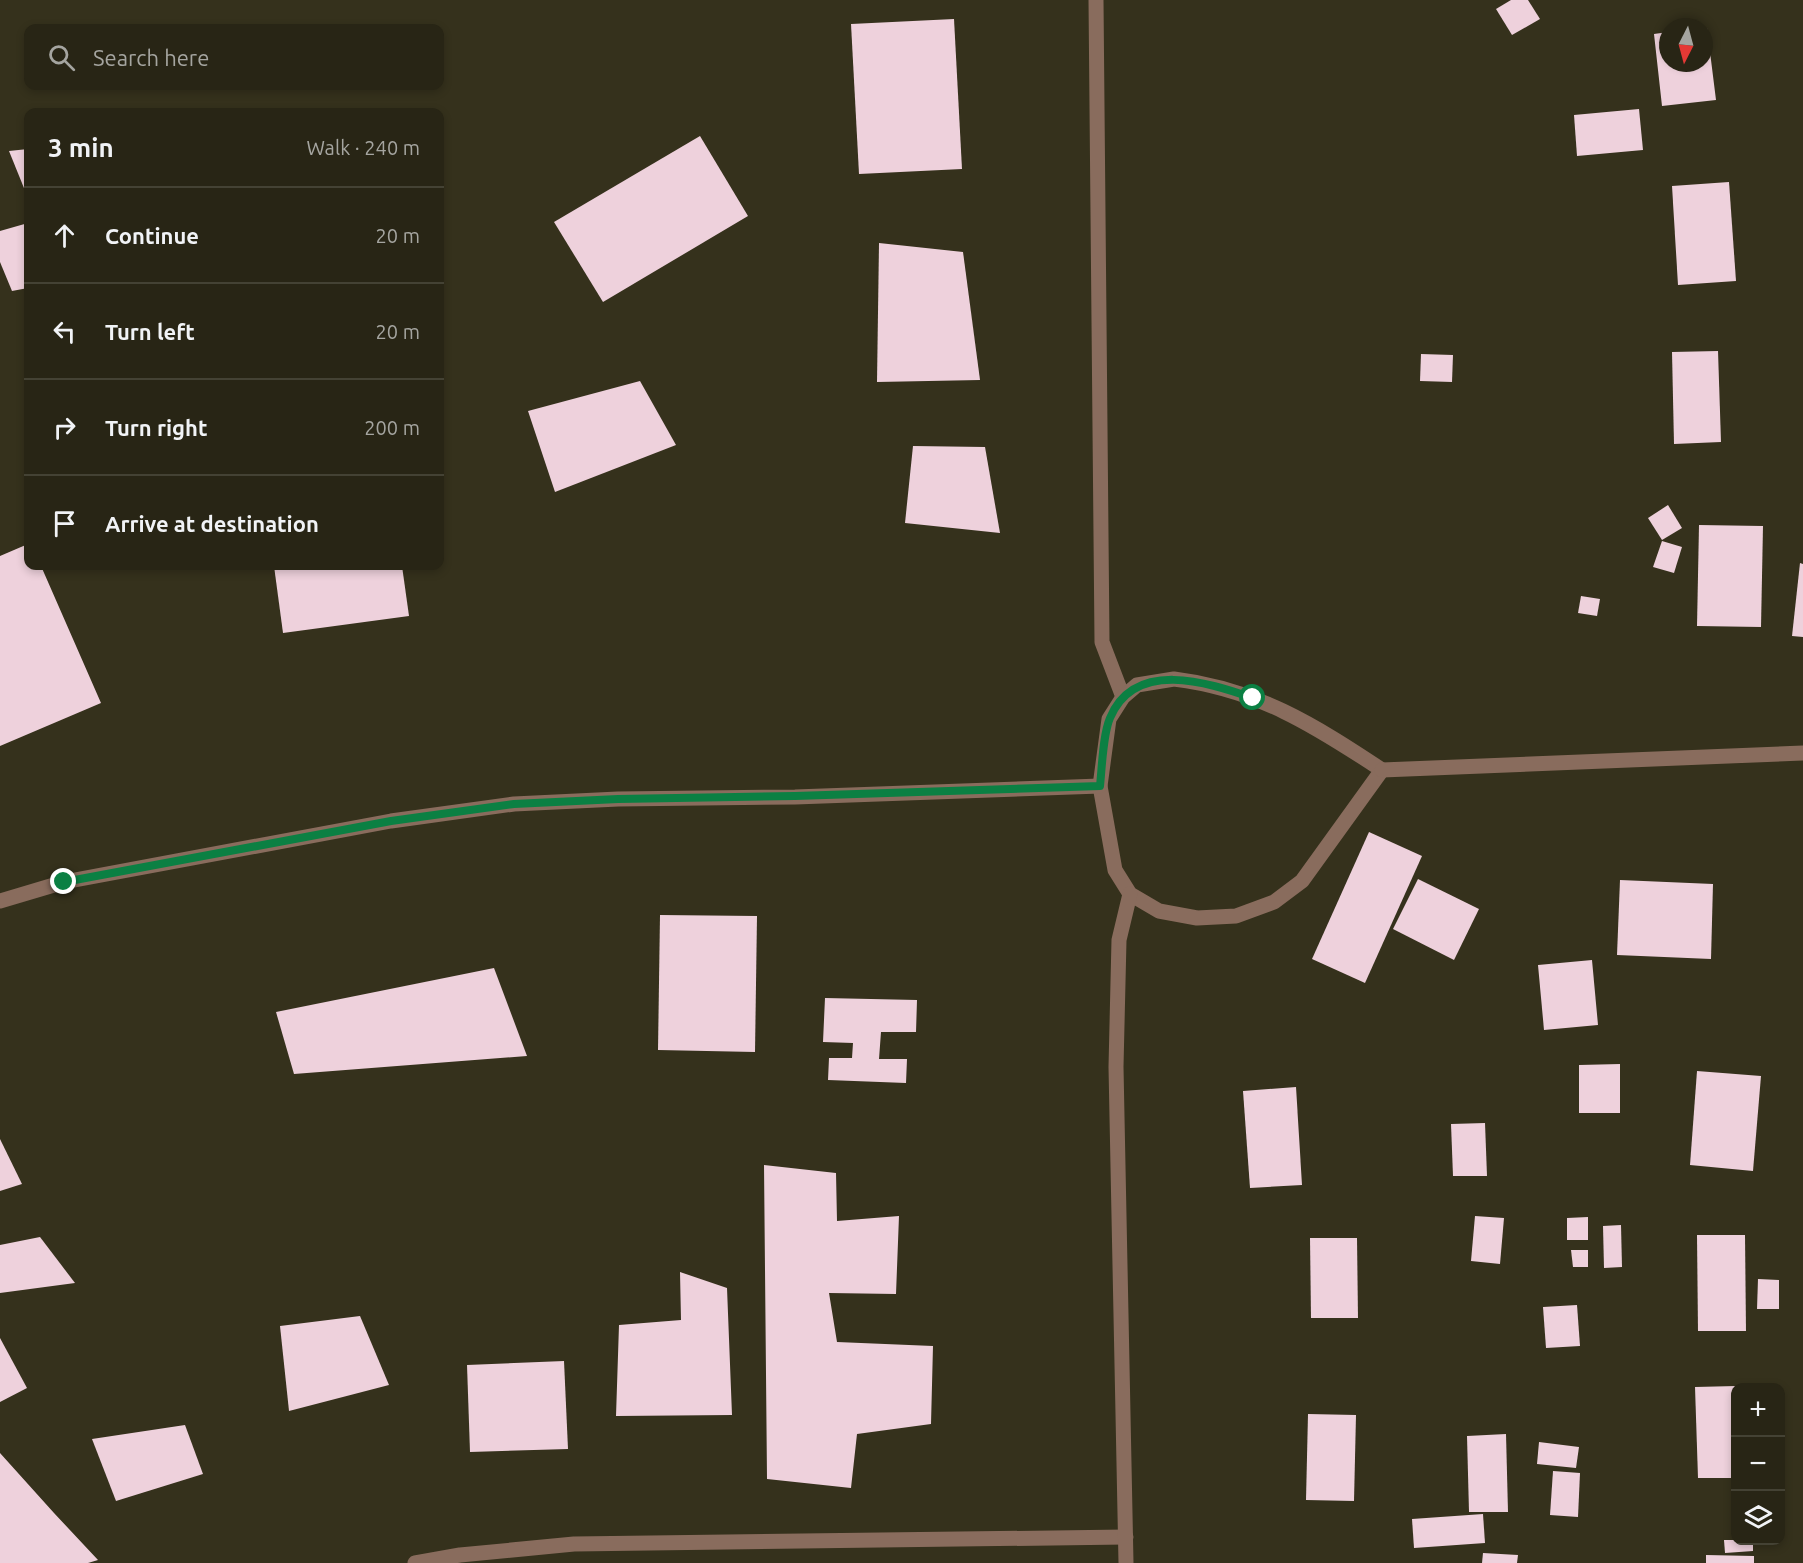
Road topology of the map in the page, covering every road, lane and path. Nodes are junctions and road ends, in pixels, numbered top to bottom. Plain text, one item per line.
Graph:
1 (1096, 0) edge
2 (1123, 697) junction
3 (1803, 753) edge
4 (1382, 770) junction
5 (1100, 786) junction
6 (1130, 894) junction
7 (0, 901) edge
8 (1126, 1537) junction
9 (415, 1563) edge
10 (1126, 1563) edge

1 - 2 street
2 - 4 street
2 - 5 street
3 - 4 street
4 - 6 street
5 - 6 street
5 - 7 street
6 - 8 street
8 - 9 street
8 - 10 street

